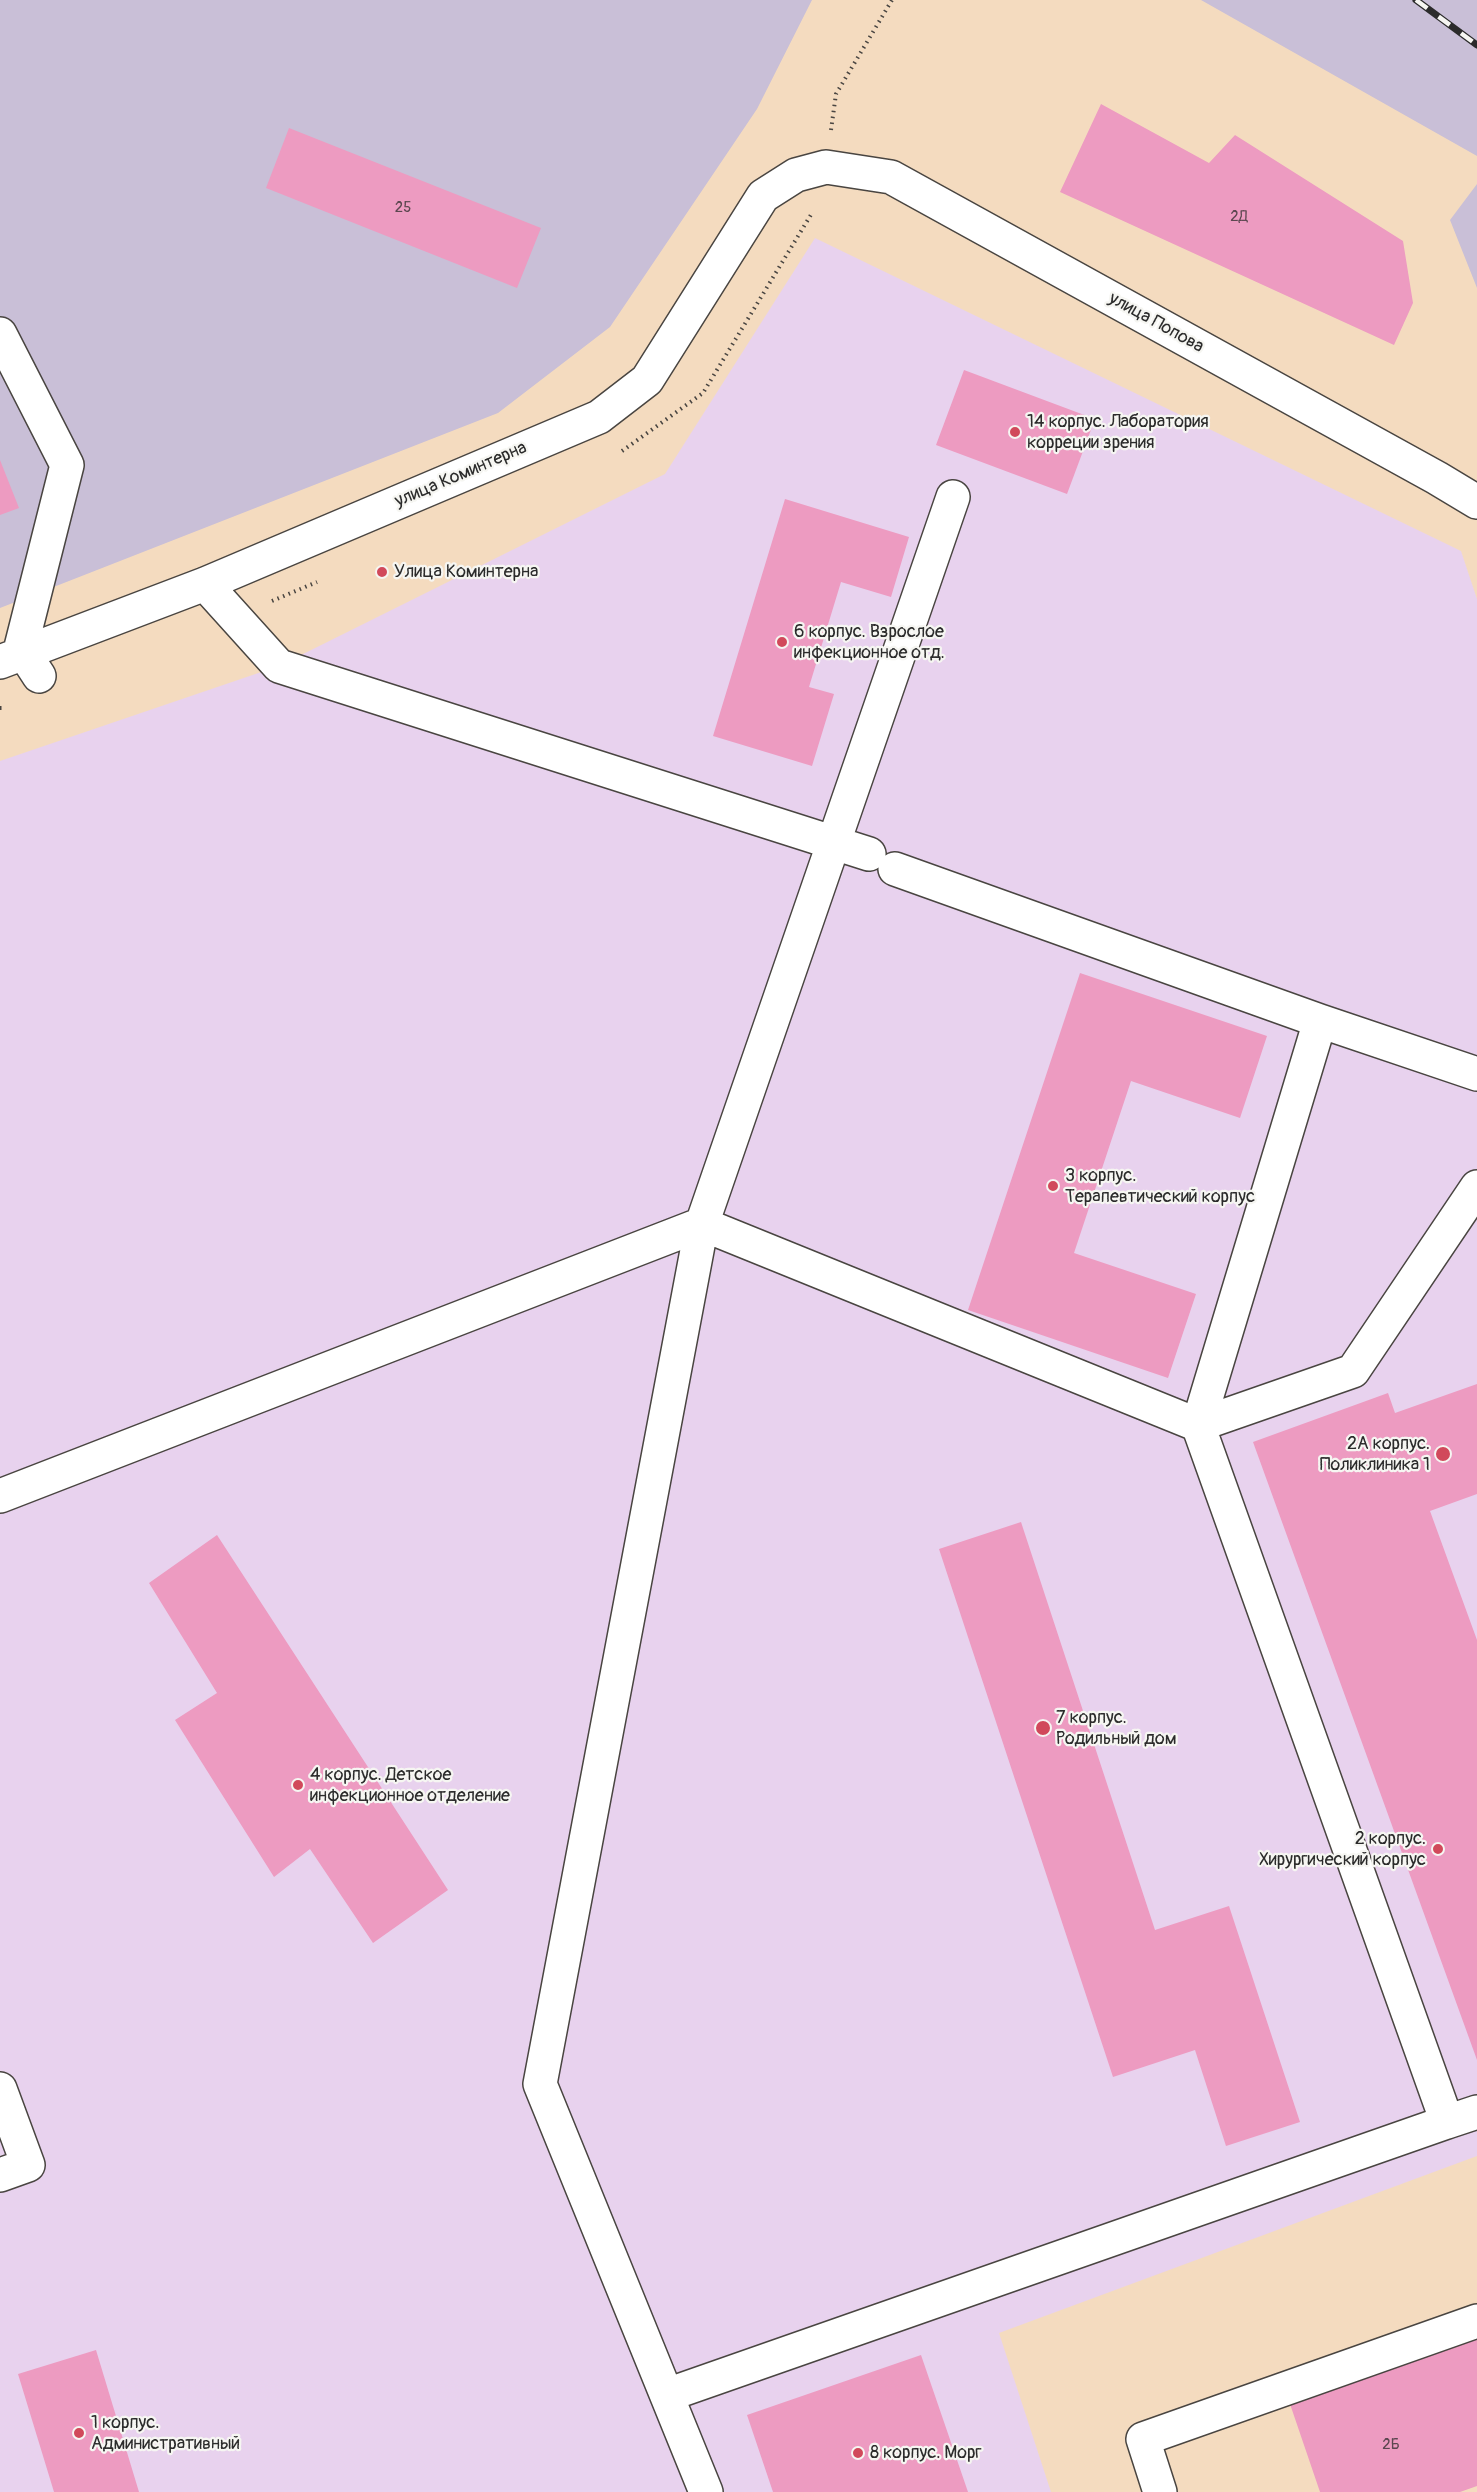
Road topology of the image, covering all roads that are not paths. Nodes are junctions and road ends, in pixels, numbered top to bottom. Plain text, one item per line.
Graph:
1 (826, 167) joint
2 (0, 333) edge
3 (952, 497) dead end
4 (1477, 502) edge
5 (217, 605) junction
6 (21, 661) edge
7 (832, 843) junction
8 (1320, 1021) junction
9 (1477, 1074) edge
10 (1477, 1187) edge
11 (702, 1224) junction
12 (1198, 1425) junction
13 (0, 1496) edge
14 (0, 2089) edge
15 (1477, 2112) edge
16 (1447, 2122) junction
17 (0, 2175) edge
18 (1477, 2321) edge
19 (667, 2395) junction
20 (706, 2492) edge
21 (1160, 2492) edge

1 - 4 street, улица Попова
1 - 5 street, улица Коминтерна
2 - 6 street
3 - 7 street
5 - 6 street, улица Коминтерна
5 - 7 street
7 - 8 street
7 - 11 street
8 - 9 street
8 - 12 street
10 - 12 street
11 - 12 street
11 - 13 street
11 - 19 street
12 - 16 street
14 - 17 street
15 - 16 street
16 - 19 street
18 - 21 street
19 - 20 street

